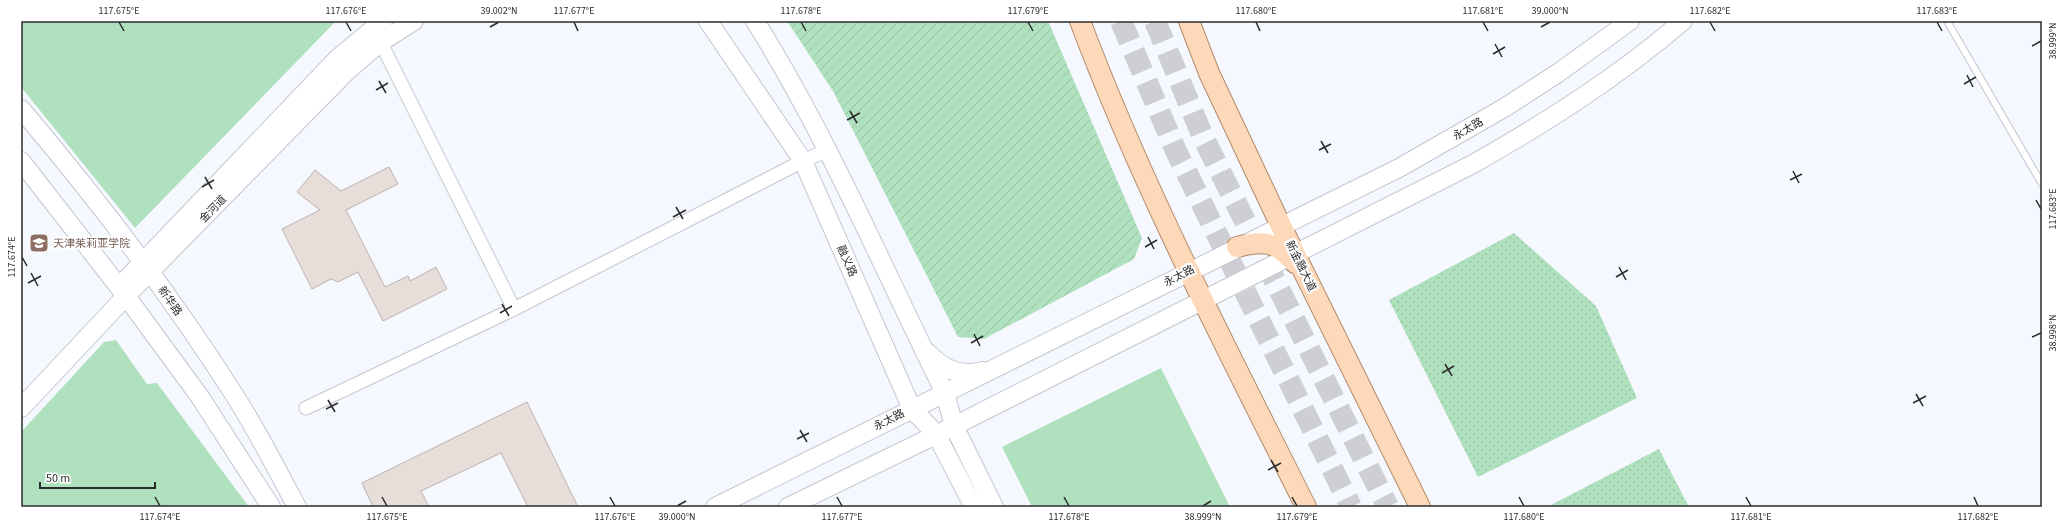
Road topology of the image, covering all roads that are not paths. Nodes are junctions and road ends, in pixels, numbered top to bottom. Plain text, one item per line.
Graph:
1 (414, 21) edge
2 (708, 21) edge
3 (755, 21) edge
4 (1080, 21) edge
5 (1189, 21) edge
6 (1630, 21) edge
7 (1683, 21) edge
8 (1946, 21) edge
9 (379, 30) edge
10 (21, 109) edge
11 (828, 150) junction
12 (21, 160) edge
13 (803, 161) junction
14 (2042, 184) edge
15 (1281, 226) junction
16 (182, 241) junction
17 (1237, 247) junction
18 (1292, 255) junction
19 (146, 267) junction
20 (1188, 272) junction
21 (123, 291) junction
22 (1202, 301) junction
23 (514, 309) junction
24 (177, 311) junction
25 (921, 346) junction
26 (996, 368) junction
27 (21, 392) edge
28 (945, 393) junction
29 (21, 408) edge
30 (306, 408) dead end
31 (912, 409) junction
32 (954, 426) junction
33 (936, 434) junction
34 (272, 507) edge
35 (297, 507) edge
36 (715, 507) edge
37 (788, 507) edge
38 (974, 507) edge
39 (994, 507) edge
40 (1306, 507) edge
41 (1420, 507) edge

1 - 9 main road, 金河道
2 - 13 main road, 融义路
3 - 11 main road
4 - 20 main road
5 - 15 main road, 新金融大道
6 - 15 main road, 永太路
7 - 18 main road
8 - 14 lane
9 - 16 main road, 金河道
9 - 19 main road, 金河道
9 - 23 street
10 - 19 main road, 新华路
11 - 13 street
11 - 25 main road
12 - 21 main road
13 - 23 street
13 - 31 main road, 融义路
15 - 17 main road, 永太路
15 - 18 main road, 新金融大道
16 - 19 main road, 金河道
16 - 24 main road
17 - 18 main road
17 - 20 main road, 永太路
18 - 22 main road
18 - 41 main road, 新金融大道
19 - 21 main road, 金河道
19 - 24 main road, 新华路
20 - 22 main road
20 - 26 main road, 永太路
21 - 27 main road, 金河道
21 - 29 main road, 金河道
21 - 34 main road
22 - 32 main road
22 - 40 main road
23 - 30 street
24 - 35 main road, 新华路
25 - 26 main road
25 - 28 main road
26 - 28 main road, 永太路
28 - 31 main road, 永太路
28 - 32 main road
31 - 33 main road, 融义路
31 - 36 main road, 永太路
32 - 33 main road
32 - 39 main road
33 - 37 main road
33 - 38 main road, 融义路

